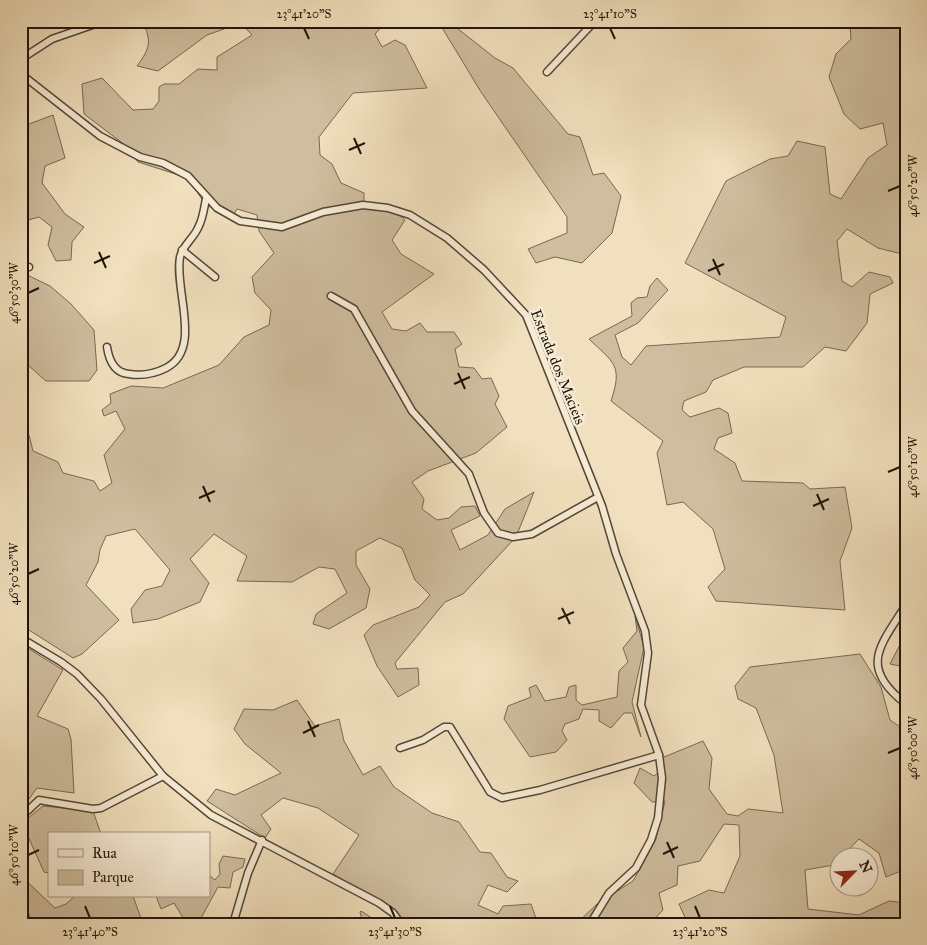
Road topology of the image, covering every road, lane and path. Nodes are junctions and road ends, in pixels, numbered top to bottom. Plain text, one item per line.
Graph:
1 (104, 21) edge
2 (595, 21) edge
3 (21, 59) edge
4 (547, 72) dead end
5 (21, 74) edge
6 (206, 199) junction
7 (182, 250) junction
8 (215, 277) dead end
9 (331, 296) dead end
10 (106, 347) dead end
11 (598, 497) junction
12 (906, 605) edge
13 (21, 638) edge
14 (906, 704) edge
15 (400, 748) dead end
16 (659, 755) junction
17 (162, 776) junction
18 (21, 817) edge
19 (262, 840) junction
20 (233, 924) edge
21 (401, 924) edge
22 (590, 924) edge

1 - 3 street
2 - 4 street
5 - 6 street, Estrada dos Macieis
6 - 7 street
6 - 11 street, Estrada dos Macieis
7 - 8 street
7 - 10 street
9 - 11 street
11 - 16 street, Estrada dos Macieis
12 - 14 street
13 - 17 street
15 - 16 street
16 - 22 street, Estrada dos Macieis
17 - 18 street
17 - 19 street
19 - 20 street
19 - 21 street

